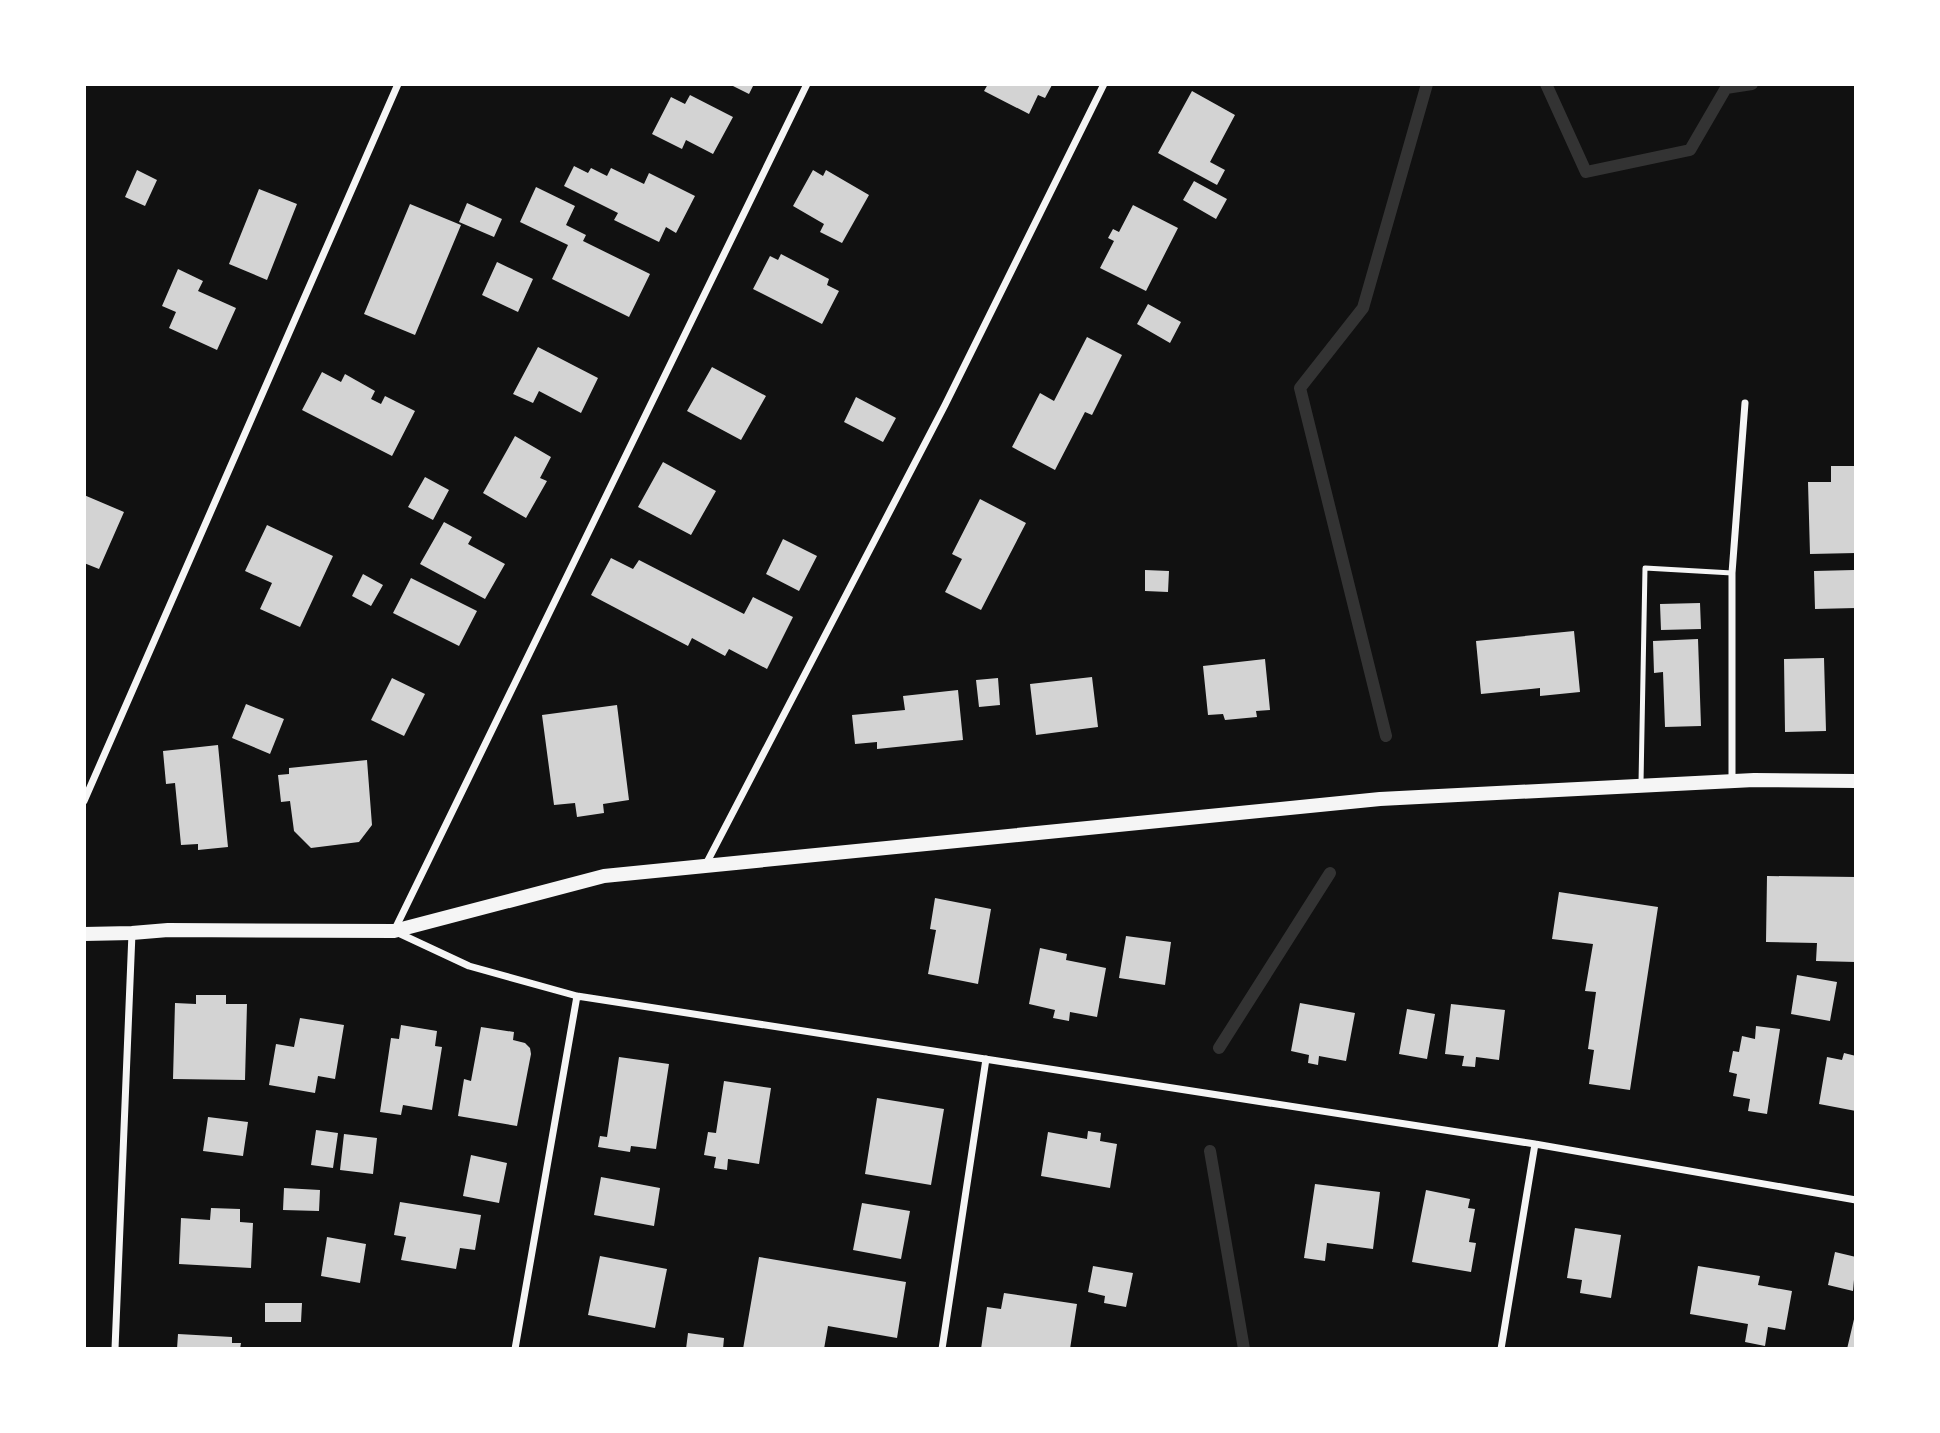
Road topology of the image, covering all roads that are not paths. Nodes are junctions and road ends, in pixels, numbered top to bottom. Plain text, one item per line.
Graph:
1 (398, 84) edge
2 (807, 84) edge
3 (1104, 84) edge
4 (1745, 403) dead end
5 (1732, 573) junction
6 (1732, 781) junction
7 (1856, 781) edge
8 (1641, 787) junction
9 (84, 801) edge
10 (705, 867) junction
11 (394, 931) junction
12 (132, 933) junction
13 (84, 934) edge
14 (577, 996) junction
15 (986, 1059) junction
16 (1535, 1144) junction
17 (1856, 1200) edge
18 (115, 1349) edge
19 (515, 1349) edge
20 (942, 1349) edge
21 (1501, 1349) edge

1 - 9 street
2 - 11 street
3 - 10 street
4 - 5 street
5 - 6 street
5 - 8 lane
6 - 7 main road
6 - 8 main road
8 - 10 main road
10 - 11 main road
11 - 12 main road
11 - 14 street
12 - 13 main road
12 - 18 street
14 - 15 street
14 - 19 street
15 - 16 street
15 - 20 street
16 - 17 street
16 - 21 street

